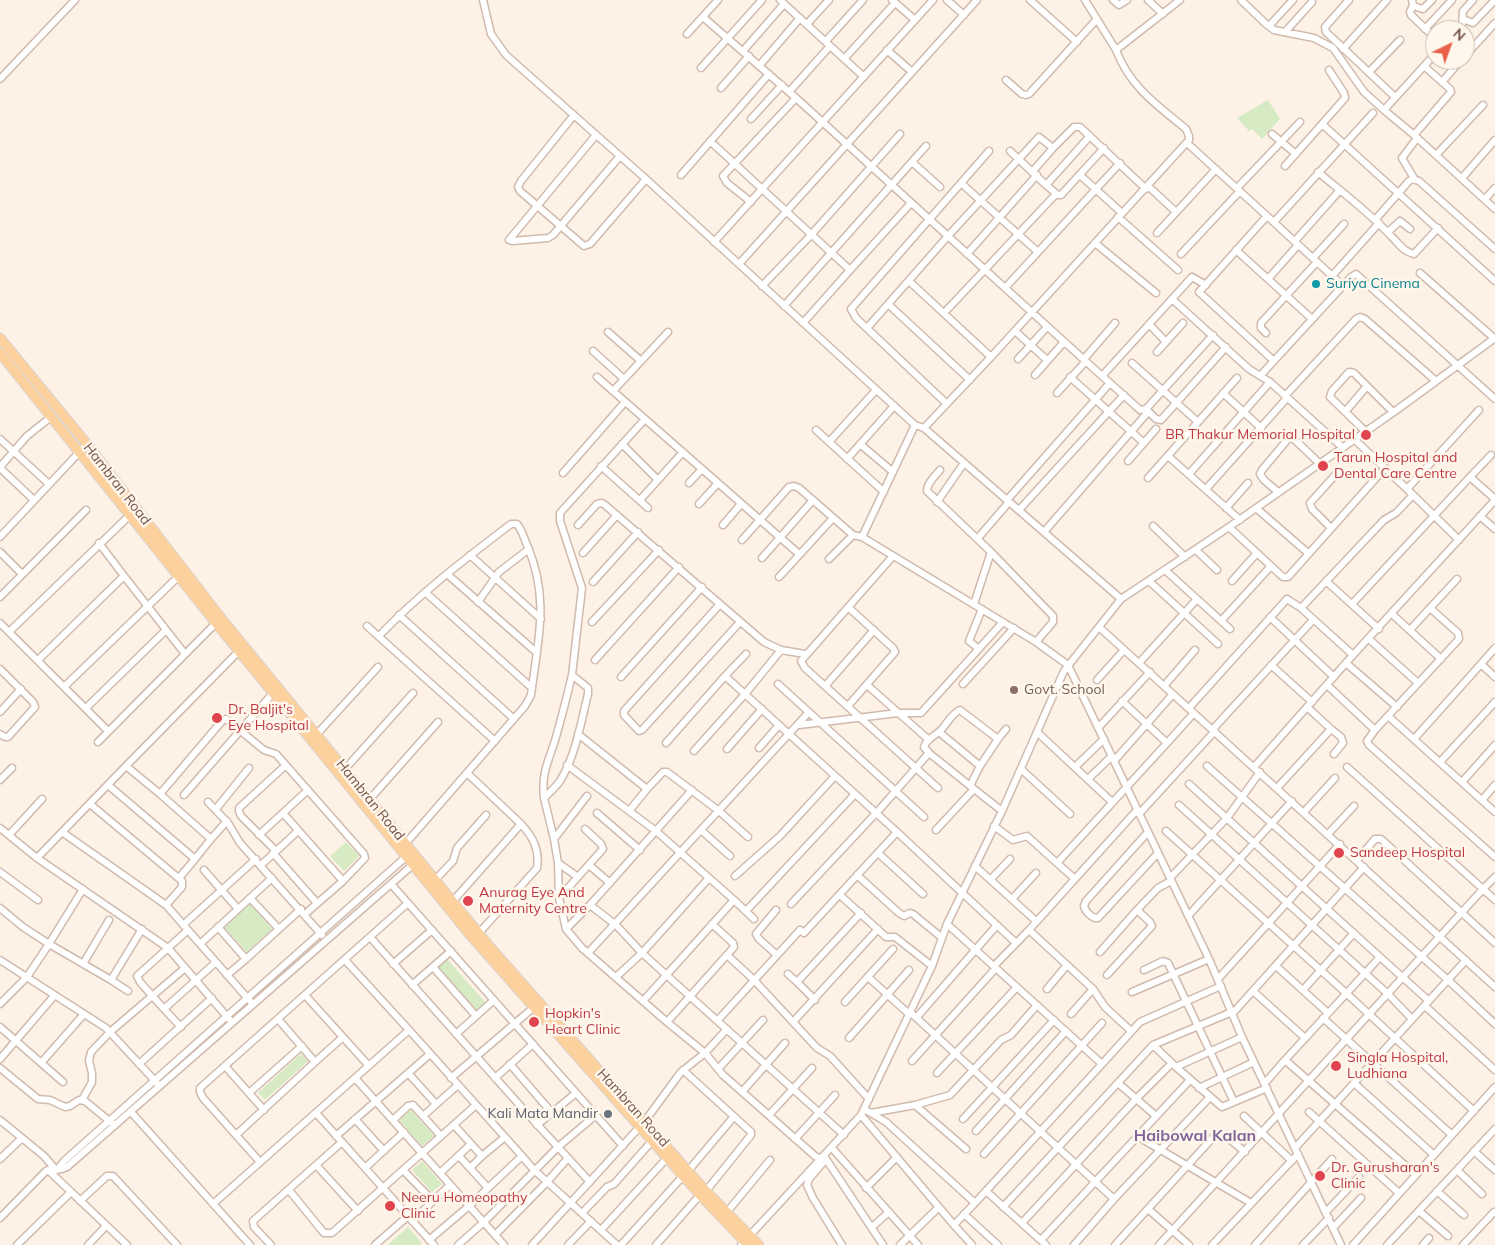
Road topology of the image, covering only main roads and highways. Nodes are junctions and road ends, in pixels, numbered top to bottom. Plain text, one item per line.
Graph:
1 (0, 338) edge
2 (0, 353) edge
3 (218, 620) junction
4 (266, 678) junction
5 (409, 854) junction
6 (415, 862) junction
7 (642, 1124) junction
8 (686, 1173) junction
9 (703, 1193) junction
10 (746, 1242) edge
11 (760, 1245) edge

1 - 3 main road, Hambran Road
2 - 3 main road, Hambran Road
3 - 4 main road, Hambran Road
3 - 4 main road, Hambran Road
4 - 5 main road, Hambran Road
4 - 5 main road, Hambran Road
5 - 6 main road, Hambran Road
6 - 7 main road, Hambran Road
6 - 7 main road, Hambran Road
7 - 8 main road, Hambran Road
7 - 8 main road, Hambran Road
8 - 9 main road, Hambran Road
9 - 10 main road, Hambran Road
9 - 10 main road, Hambran Road
10 - 11 main road, Hambran Road

